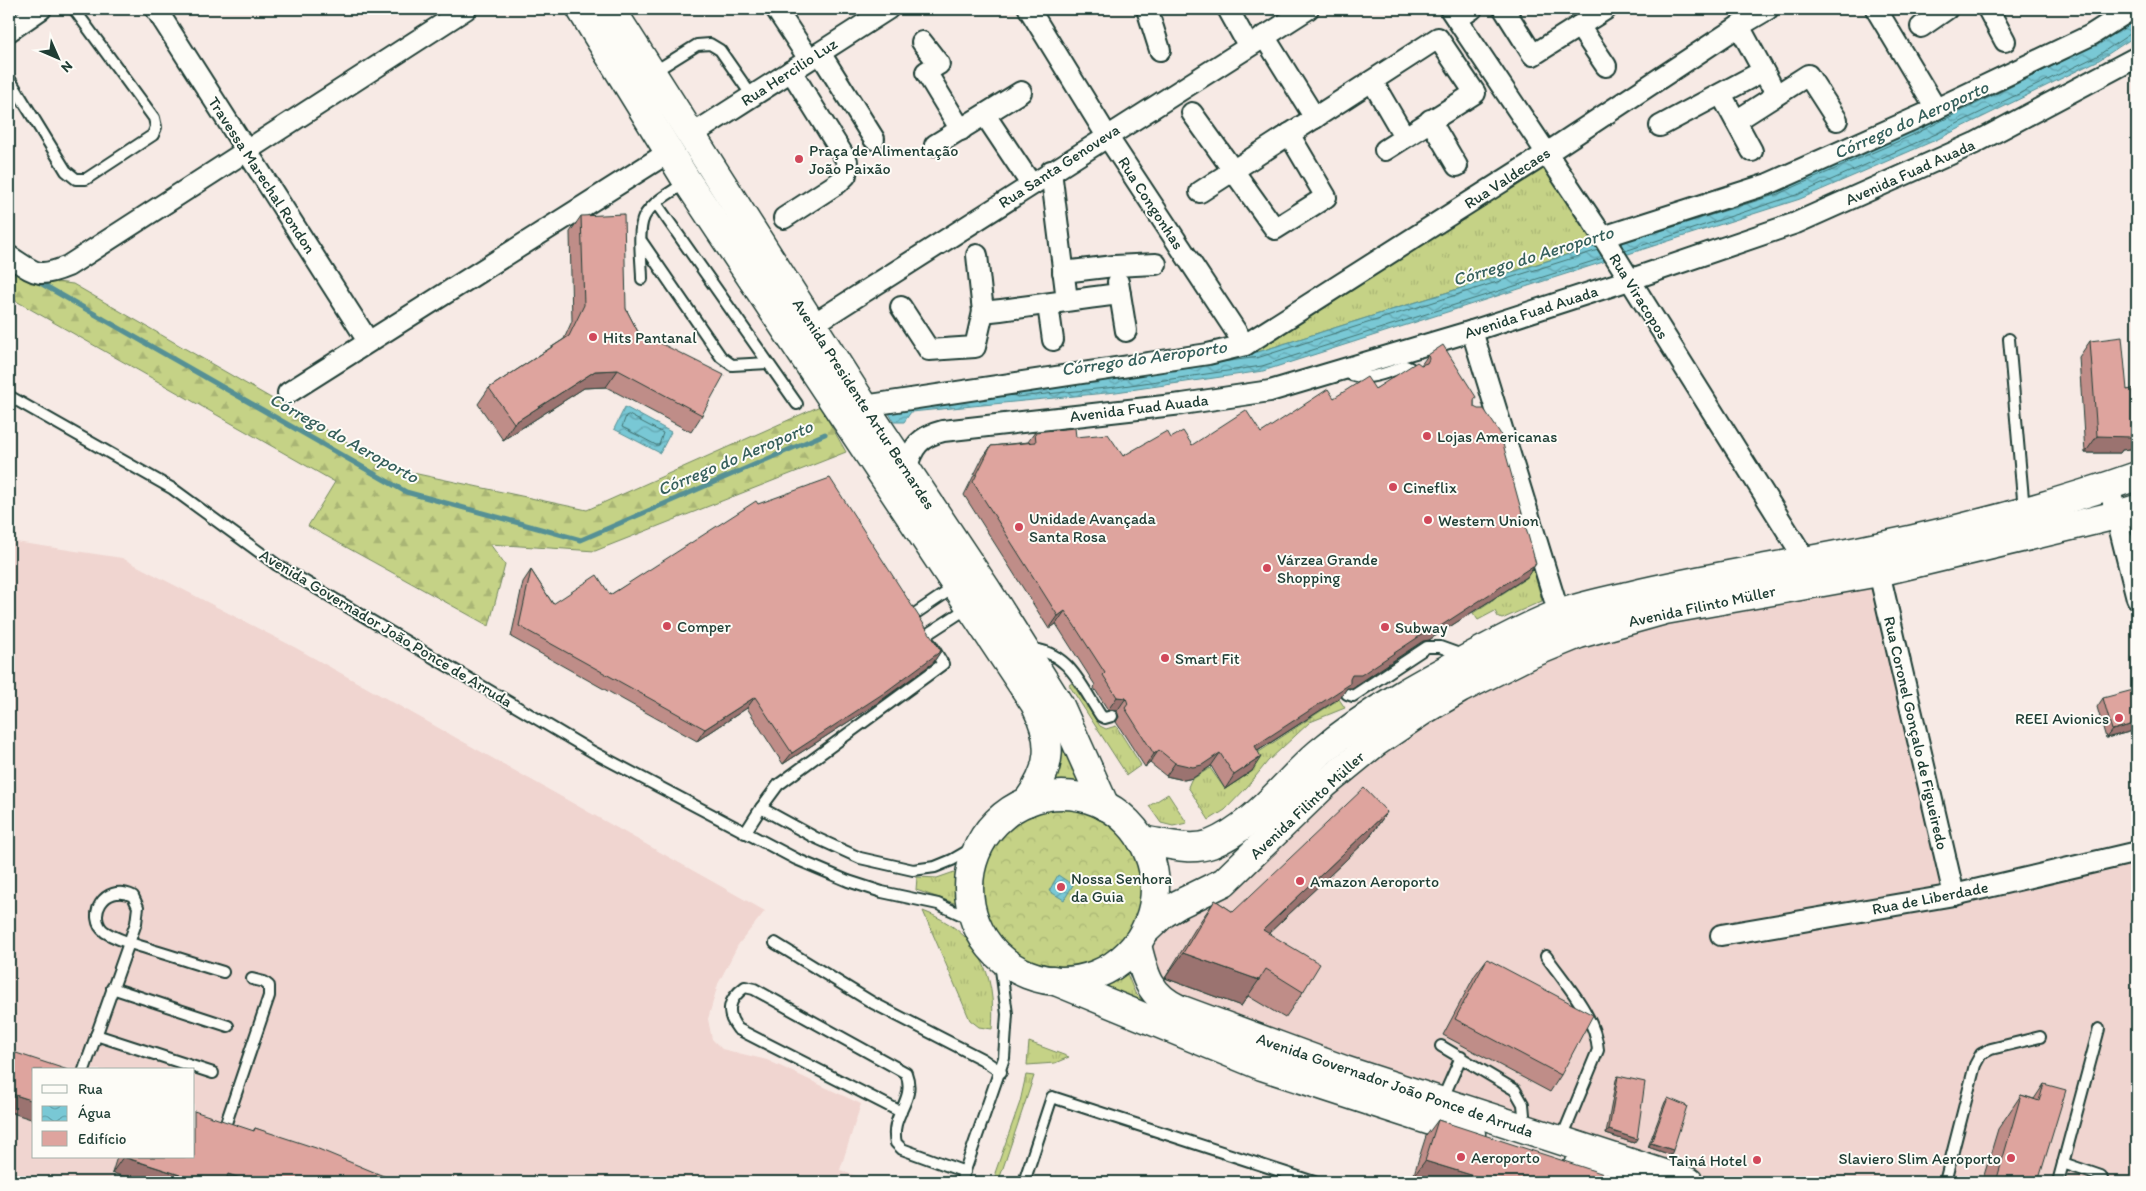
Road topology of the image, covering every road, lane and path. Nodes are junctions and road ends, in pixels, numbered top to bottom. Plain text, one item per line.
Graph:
1 (41, 9) edge
2 (74, 9) edge
3 (156, 9) edge
4 (466, 9) edge
5 (581, 9) edge
6 (611, 9) edge
7 (776, 9) edge
8 (888, 9) edge
9 (1029, 9) edge
10 (1147, 9) edge
11 (1228, 9) edge
12 (1308, 9) edge
13 (1504, 9) edge
14 (1768, 9) edge
15 (1876, 9) edge
16 (1947, 9) edge
17 (1988, 9) edge
18 (2132, 9) edge
19 (1599, 10) edge
20 (1460, 12) edge
21 (1580, 26) junction
22 (1739, 26) junction
23 (1921, 27) dead end
24 (9, 31) edge
25 (1256, 41) junction
26 (2005, 41) dead end
27 (922, 42) dead end
28 (1160, 50) dead end
29 (814, 56) junction
30 (2137, 58) edge
31 (1606, 66) dead end
32 (791, 71) junction
33 (1763, 71) junction
34 (652, 74) junction
35 (9, 78) edge
36 (1372, 81) junction
37 (1020, 92) dead end
38 (1721, 94) junction
39 (752, 96) junction
40 (1777, 96) junction
41 (1936, 109) junction
42 (1192, 113) dead end
43 (985, 115) junction
44 (1315, 118) junction
45 (1430, 120) junction
46 (1837, 120) dead end
47 (1736, 121) junction
48 (1660, 126) dead end
49 (961, 130) junction
50 (1289, 134) junction
51 (1107, 136) junction
52 (1404, 136) junction
53 (874, 139) dead end
54 (680, 144) junction
55 (936, 145) dead end
56 (1385, 150) dead end
57 (247, 151) junction
58 (1752, 151) dead end
59 (1547, 154) junction
60 (1457, 166) dead end
61 (1051, 171) junction
62 (1233, 171) junction
63 (688, 181) junction
64 (1031, 184) junction
65 (1200, 192) dead end
66 (656, 203) junction
67 (784, 218) dead end
68 (1603, 238) junction
69 (642, 242) junction
70 (977, 255) dead end
71 (9, 256) edge
72 (1156, 264) dead end
73 (1114, 266) junction
74 (1063, 272) junction
75 (1624, 272) junction
76 (642, 279) dead end
77 (1120, 294) junction
78 (1057, 303) junction
79 (901, 307) dead end
80 (983, 312) junction
81 (812, 325) junction
82 (1126, 331) dead end
83 (1472, 331) junction
84 (2009, 339) dead end
85 (1053, 340) dead end
86 (368, 341) junction
87 (1245, 345) junction
88 (768, 364) junction
89 (1343, 370) junction
90 (1413, 371) edge
91 (288, 393) dead end
92 (9, 396) edge
93 (797, 404) dead end
94 (864, 406) junction
95 (906, 469) junction
96 (2137, 476) edge
97 (2109, 486) junction
98 (2024, 511) junction
99 (2127, 512) edge
100 (1806, 561) junction
101 (1879, 572) junction
102 (964, 596) junction
103 (2137, 598) edge
104 (1559, 614) junction
105 (917, 621) junction
106 (1025, 649) junction
107 (1468, 658) junction
108 (1347, 694) edge
109 (1112, 716) dead end
110 (1027, 802) junction
111 (1105, 806) junction
112 (761, 808) junction
113 (745, 833) junction
114 (984, 835) junction
115 (1141, 840) junction
116 (2137, 852) edge
117 (1954, 895) junction
118 (981, 931) junction
119 (1721, 935) dead end
120 (1142, 938) junction
121 (128, 943) junction
122 (775, 943) dead end
123 (999, 955) junction
124 (1546, 956) dead end
125 (223, 972) dead end
126 (252, 979) dead end
127 (1053, 980) junction
128 (112, 988) junction
129 (228, 1026) dead end
130 (2099, 1029) dead end
131 (96, 1035) junction
132 (2040, 1037) dead end
133 (1441, 1046) dead end
134 (1461, 1057) junction
135 (85, 1068) edge
136 (1000, 1072) junction
137 (213, 1073) dead end
138 (1441, 1102) junction
139 (900, 1112) junction
140 (226, 1126) edge
141 (1525, 1129) junction
142 (1561, 1141) junction
143 (2063, 1163) junction
144 (965, 1172) junction
145 (961, 1182) edge
146 (1024, 1182) edge
147 (1314, 1182) edge
148 (1616, 1182) edge
149 (1687, 1182) edge
150 (1945, 1182) edge
151 (2058, 1182) edge
152 (2104, 1182) edge

1 - 24 street
2 - 35 lane
3 - 57 street, Travessa Marechal Rondon
4 - 57 street
5 - 54 main road, Avenida Presidente Artur Bernardes
6 - 34 main road, Avenida Presidente Artur Bernardes
7 - 29 street
8 - 29 street, Rua Hercilio Luz
9 - 51 street, Rua Congonhas
10 - 28 street
11 - 25 street
12 - 25 street, Rua Santa Genoveva
13 - 21 street
14 - 22 street, Rua Valdecaes
15 - 41 street
16 - 23 street
17 - 26 street
18 - 41 street
19 - 21 street
20 - 59 street, Rua Viracopos
21 - 31 street
22 - 33 street
22 - 59 street, Rua Valdecaes
25 - 44 street
25 - 51 street, Rua Santa Genoveva
27 - 49 street
29 - 32 street, Rua Hercilio Luz
29 - 53 street
30 - 75 street, Avenida Fuad Auada
32 - 39 street, Rua Hercilio Luz
32 - 67 street
33 - 38 street
33 - 40 street
34 - 39 lane
34 - 54 main road, Avenida Presidente Artur Bernardes
36 - 44 street
36 - 45 street
36 - 52 street
37 - 43 street
38 - 47 street
38 - 48 street
39 - 54 street, Rua Hercilio Luz
40 - 46 street
40 - 47 street
41 - 68 street
42 - 62 street
43 - 49 street
43 - 64 street
44 - 50 street
45 - 52 street
45 - 60 street
47 - 58 street
49 - 55 street
50 - 62 street
50 - 62 street
51 - 61 street, Rua Santa Genoveva
51 - 87 street, Rua Congonhas
52 - 56 street
54 - 63 main road, Avenida Presidente Artur Bernardes
54 - 81 main road, Avenida Presidente Artur Bernardes
54 - 86 street, Rua Hercilio Luz
57 - 71 street
57 - 86 street, Travessa Marechal Rondon
59 - 68 street, Rua Viracopos
59 - 87 street, Rua Valdecaes
61 - 64 street, Rua Santa Genoveva
61 - 74 street
62 - 65 street
63 - 66 lane
63 - 102 main road, Avenida Presidente Artur Bernardes
64 - 81 street, Rua Santa Genoveva
66 - 69 lane
66 - 88 lane
68 - 75 street, Rua Viracopos
69 - 76 lane
69 - 88 lane
70 - 80 street
72 - 73 street
73 - 74 street
73 - 77 street
74 - 78 street
75 - 83 street, Avenida Fuad Auada
75 - 100 street, Rua Viracopos
77 - 78 street
77 - 82 street
78 - 80 street
78 - 85 street
79 - 80 street
81 - 94 main road, Avenida Presidente Artur Bernardes
83 - 89 street, Avenida Fuad Auada
83 - 104 street
84 - 98 lane
86 - 91 street, Rua Hercilio Luz
87 - 94 street
88 - 93 lane
89 - 90 lane
89 - 95 street, Avenida Fuad Auada
92 - 113 lane, Avenida Governador João Ponce de Arruda
94 - 95 main road, Avenida Presidente Artur Bernardes
95 - 106 main road, Avenida Presidente Artur Bernardes
96 - 97 main road, Avenida Filinto Müller
97 - 98 main road, Avenida Filinto Müller
97 - 99 street
98 - 100 main road, Avenida Filinto Müller
99 - 101 main road, Avenida Filinto Müller
99 - 103 street
100 - 104 main road, Avenida Filinto Müller
101 - 117 street, Rua Coronel Gonçalo de Figueiredo
101 - 120 main road, Avenida Filinto Müller
102 - 105 lane
102 - 105 lane
102 - 110 main road, Avenida Presidente Artur Bernardes
104 - 107 main road, Avenida Filinto Müller
105 - 112 lane
106 - 109 lane
106 - 111 main road, Avenida Presidente Artur Bernardes
107 - 108 lane
107 - 115 main road, Avenida Filinto Müller
110 - 111 main road
110 - 114 main road
111 - 115 main road
112 - 113 lane
112 - 114 lane
113 - 118 lane, Avenida Governador João Ponce de Arruda
114 - 118 main road
115 - 120 main road
116 - 117 street, Rua de Liberdade
117 - 119 street, Rua de Liberdade
118 - 123 main road
120 - 127 main road, Avenida Filinto Müller
120 - 138 main road, Avenida Governador João Ponce de Arruda
121 - 121 lane
121 - 125 lane
121 - 128 lane
122 - 136 lane
123 - 127 main road
123 - 136 lane
124 - 142 lane
126 - 140 lane
127 - 148 main road, Avenida Governador João Ponce de Arruda
128 - 129 lane
128 - 131 lane
130 - 143 lane
131 - 135 lane
131 - 137 lane
132 - 150 lane
133 - 134 lane
134 - 138 lane
134 - 141 lane
136 - 144 lane
138 - 141 main road, Avenida Governador João Ponce de Arruda
139 - 139 lane
139 - 144 lane
141 - 142 main road, Avenida Governador João Ponce de Arruda
142 - 149 main road, Avenida Governador João Ponce de Arruda
143 - 151 lane
143 - 152 lane
144 - 145 lane
146 - 147 lane

